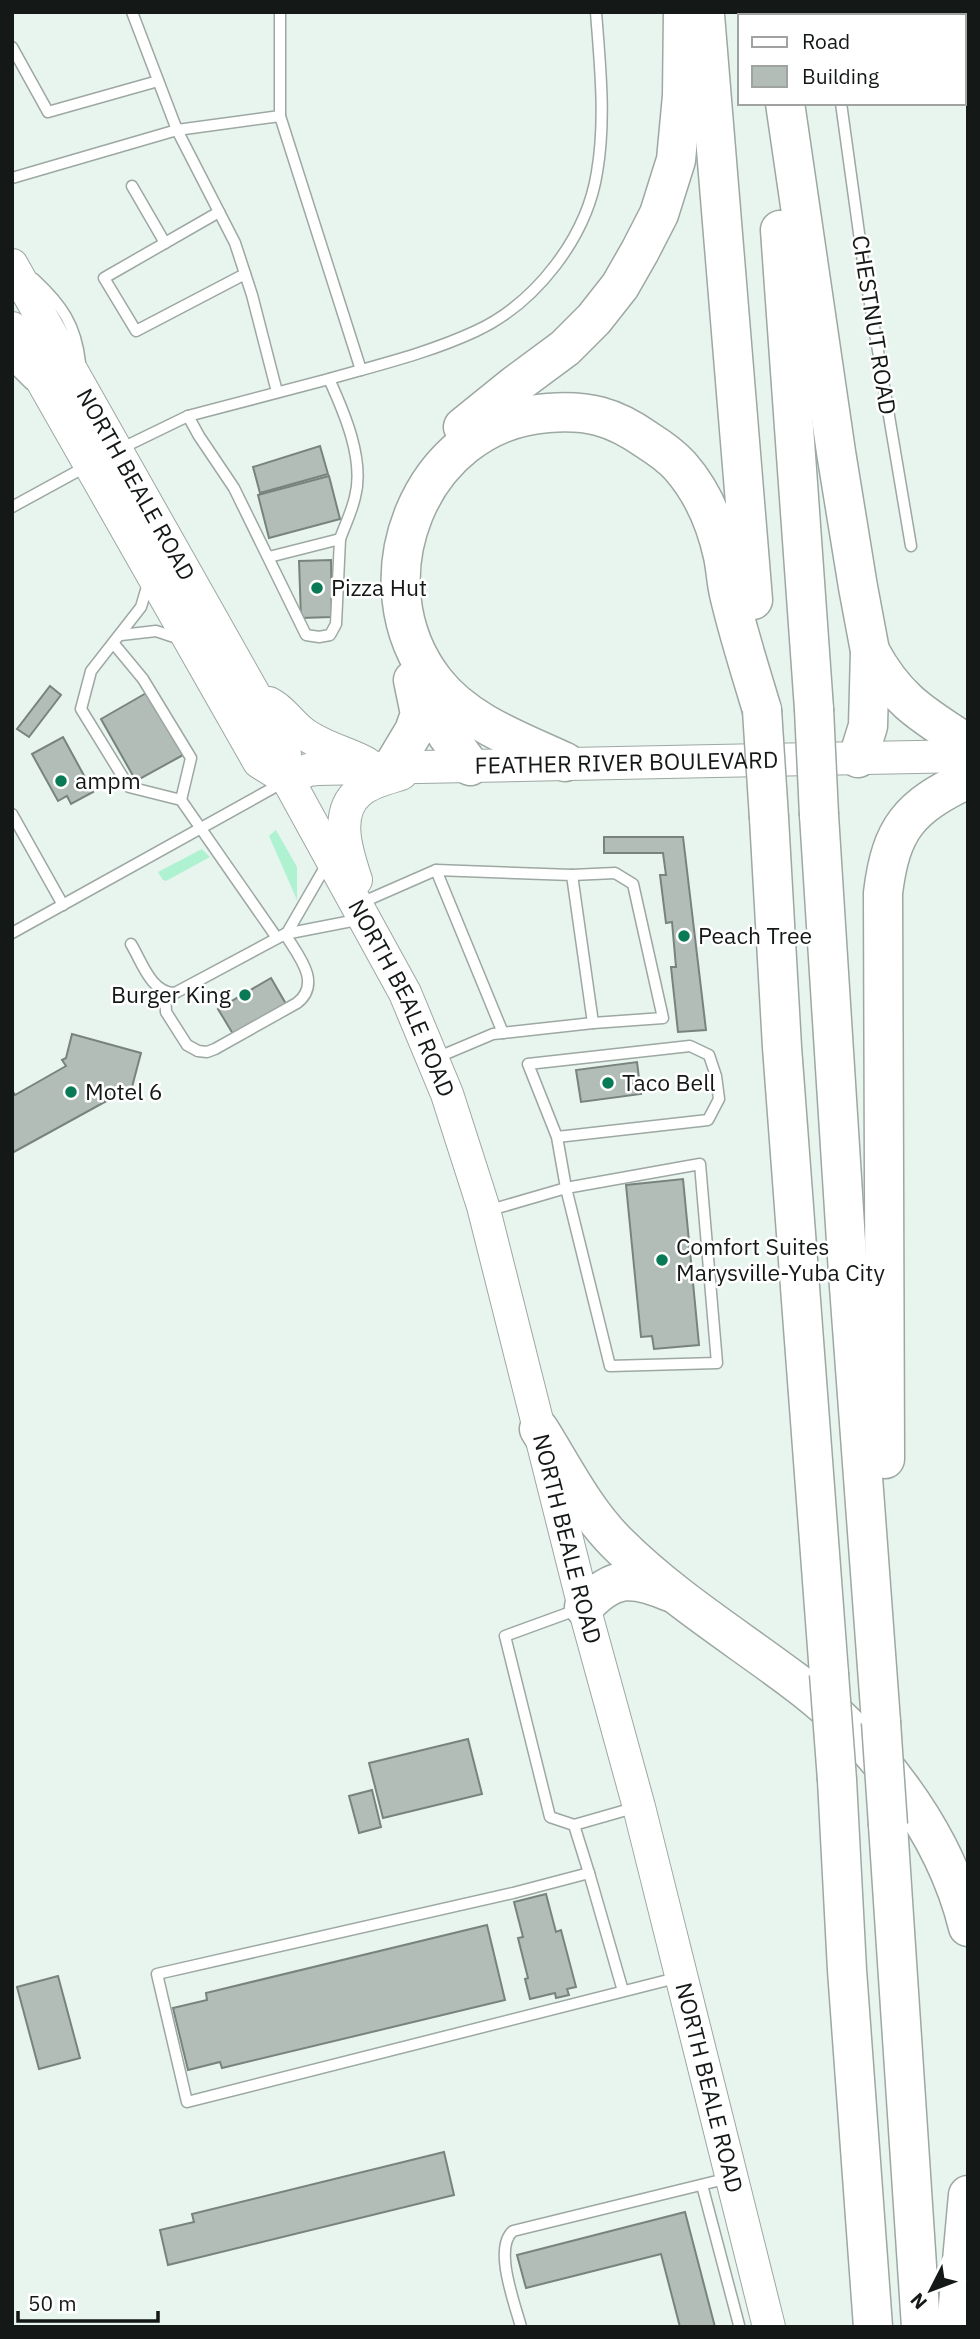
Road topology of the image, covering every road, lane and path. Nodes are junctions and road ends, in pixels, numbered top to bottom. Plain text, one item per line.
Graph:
1 (132, 12) edge
2 (280, 12) edge
3 (596, 12) edge
4 (683, 12) edge
5 (705, 12) edge
6 (12, 47) edge
7 (158, 81) junction
8 (771, 105) edge
9 (785, 105) edge
10 (841, 105) edge
11 (280, 117) junction
12 (177, 130) junction
13 (12, 178) edge
14 (132, 186) dead end
15 (219, 212) junction
16 (165, 243) junction
17 (12, 264) edge
18 (245, 274) junction
19 (12, 328) edge
20 (12, 366) edge
21 (361, 370) junction
22 (329, 379) junction
23 (277, 392) junction
24 (68, 395) junction
25 (188, 416) junction
26 (117, 450) junction
27 (90, 465) junction
28 (12, 507) edge
29 (340, 539) junction
30 (911, 546) dead end
31 (269, 557) junction
32 (151, 570) junction
33 (117, 639) junction
34 (192, 644) junction
35 (870, 651) junction
36 (412, 674) junction
37 (255, 694) junction
38 (762, 710) junction
39 (968, 744) edge
40 (968, 757) edge
41 (858, 758) junction
42 (565, 762) junction
43 (470, 765) junction
44 (397, 766) junction
45 (968, 779) edge
46 (288, 780) junction
47 (181, 800) junction
48 (12, 814) edge
49 (201, 827) junction
50 (331, 856) junction
51 (436, 870) junction
52 (572, 874) junction
53 (63, 905) junction
54 (364, 911) junction
55 (12, 933) edge
56 (283, 935) junction
57 (131, 944) dead end
58 (165, 993) junction
59 (593, 1023) junction
60 (503, 1032) junction
61 (433, 1059) junction
62 (557, 1137) junction
63 (566, 1188) junction
64 (485, 1212) junction
65 (539, 1429) junction
66 (672, 1593) junction
67 (584, 1607) junction
68 (875, 1649) junction
69 (639, 1807) junction
70 (575, 1825) junction
71 (589, 1873) junction
72 (968, 1927) edge
73 (682, 1976) junction
74 (623, 1991) junction
75 (732, 2178) junction
76 (702, 2185) junction
77 (968, 2195) edge
78 (754, 2326) edge
79 (521, 2327) edge
80 (873, 2327) edge
81 (921, 2327) edge
82 (956, 2327) edge

1 - 7 lane
2 - 11 lane
3 - 21 lane
4 - 36 highway
5 - 38 highway
6 - 7 lane
7 - 12 lane
8 - 68 highway, bridge
9 - 35 highway
10 - 30 lane, CHESTNUT ROAD
11 - 12 lane
11 - 21 lane
12 - 13 lane
12 - 15 lane
14 - 16 lane
15 - 16 lane
15 - 18 lane
16 - 18 lane
17 - 24 main road, NORTH BEALE ROAD
18 - 23 lane
19 - 24 main road, NORTH BEALE ROAD
20 - 24 lane
21 - 22 lane
22 - 23 lane
22 - 29 lane
23 - 25 lane
24 - 26 main road, NORTH BEALE ROAD
24 - 27 main road, NORTH BEALE ROAD
25 - 26 lane
25 - 31 lane
26 - 37 main road, NORTH BEALE ROAD
27 - 28 lane
27 - 32 main road, NORTH BEALE ROAD
29 - 31 lane
29 - 31 lane
32 - 33 lane
32 - 34 main road, NORTH BEALE ROAD
33 - 34 lane
33 - 47 lane
33 - 47 lane
34 - 46 main road, NORTH BEALE ROAD
35 - 39 highway
35 - 41 highway
36 - 43 highway
36 - 44 highway
37 - 44 main road
37 - 46 main road, NORTH BEALE ROAD
38 - 42 highway
38 - 80 highway, bridge
40 - 41 main road, FEATHER RIVER BOULEVARD
41 - 42 main road, FEATHER RIVER BOULEVARD
42 - 43 main road, FEATHER RIVER BOULEVARD
43 - 44 main road, FEATHER RIVER BOULEVARD
44 - 46 main road, FEATHER RIVER BOULEVARD
44 - 54 main road
45 - 68 highway
46 - 49 lane
46 - 50 main road, NORTH BEALE ROAD
47 - 49 lane
48 - 53 lane
49 - 53 lane
49 - 56 lane
50 - 54 main road, NORTH BEALE ROAD
50 - 56 lane
51 - 52 lane
51 - 54 lane
51 - 60 lane
52 - 59 lane
52 - 59 lane
53 - 55 lane
54 - 56 lane
54 - 61 main road, NORTH BEALE ROAD
56 - 58 lane
56 - 58 lane
57 - 58 lane
59 - 60 lane
60 - 61 lane
61 - 64 main road, NORTH BEALE ROAD
62 - 62 lane
62 - 63 lane
63 - 63 lane
63 - 64 lane
64 - 65 main road, NORTH BEALE ROAD
65 - 66 highway
65 - 67 main road, NORTH BEALE ROAD
66 - 67 highway
66 - 72 highway
67 - 69 main road, NORTH BEALE ROAD
67 - 70 lane
68 - 81 highway, bridge
69 - 70 lane
69 - 73 main road, NORTH BEALE ROAD
70 - 71 lane
71 - 74 lane
71 - 74 lane
73 - 74 lane
73 - 75 main road, NORTH BEALE ROAD
75 - 76 lane
75 - 78 main road, NORTH BEALE ROAD
76 - 78 lane
76 - 79 lane
77 - 82 highway

